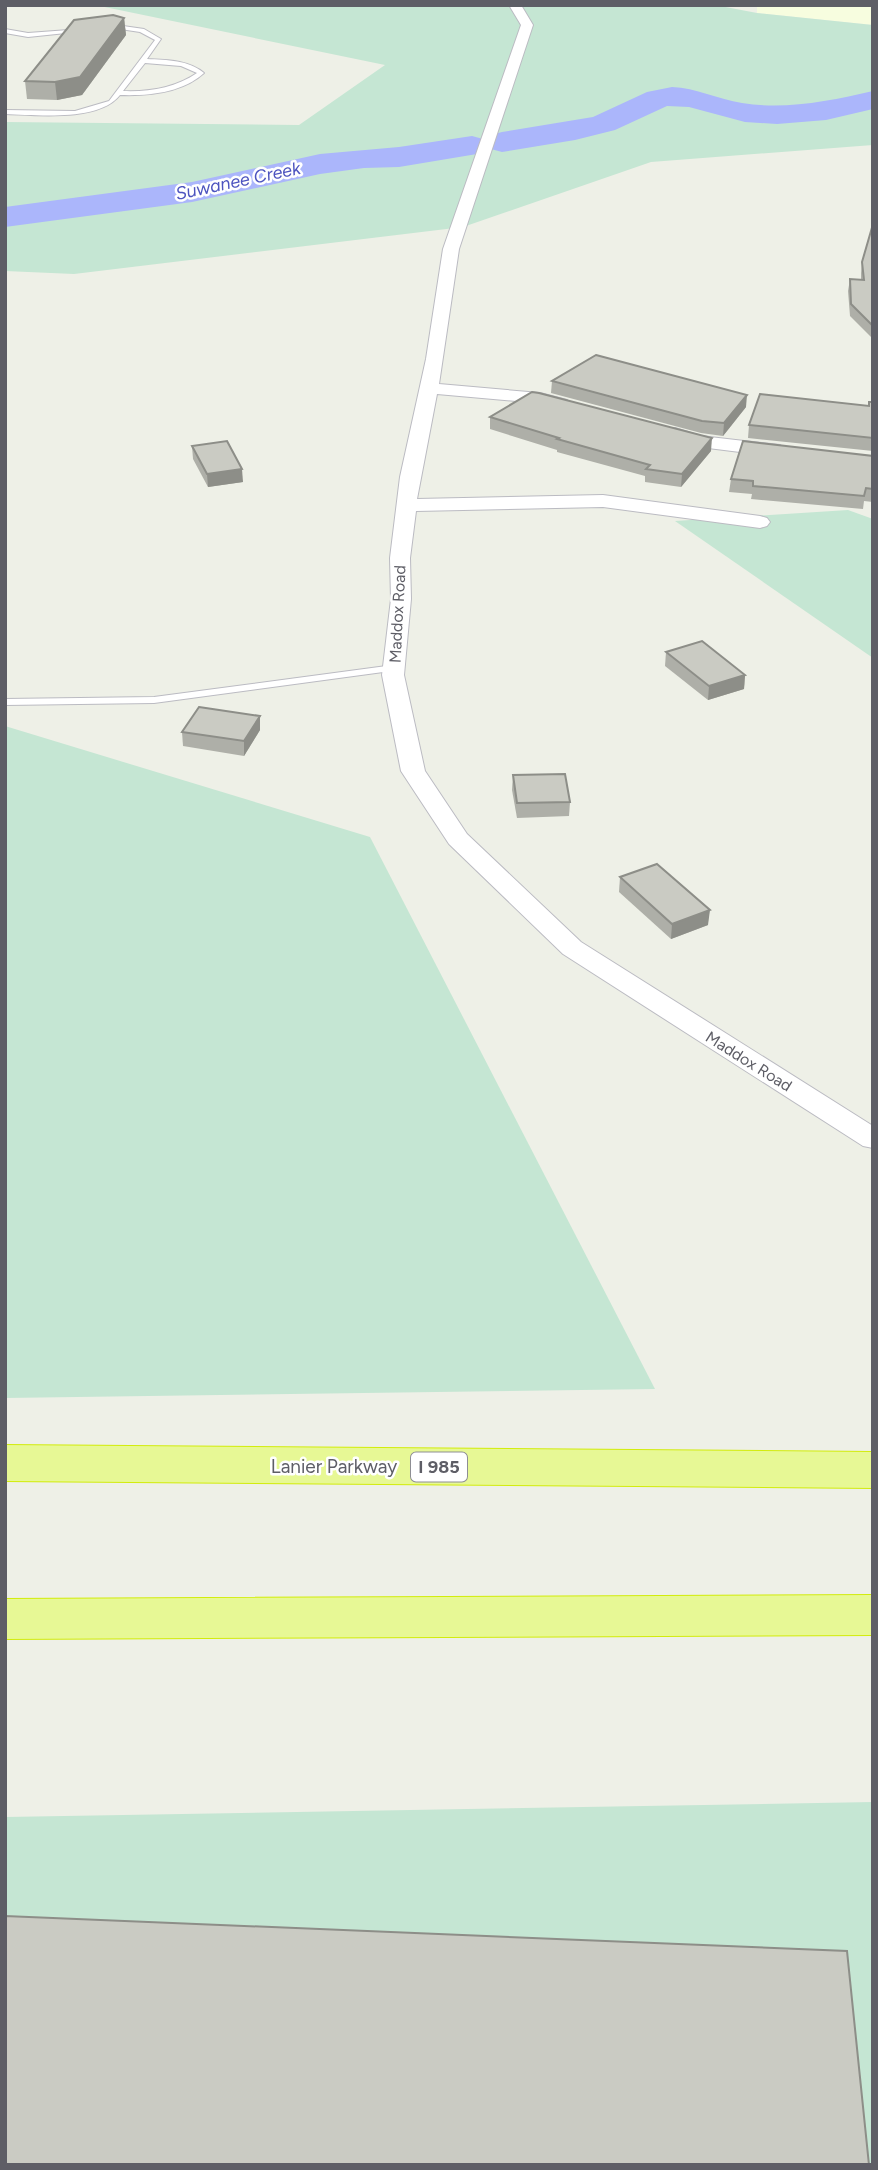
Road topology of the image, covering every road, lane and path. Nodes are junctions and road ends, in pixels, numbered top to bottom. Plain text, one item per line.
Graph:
1 (515, 5) edge
2 (5, 31) edge
3 (105, 35) edge
4 (157, 37) junction
5 (143, 61) junction
6 (119, 93) junction
7 (5, 112) edge
8 (429, 388) junction
9 (580, 409) edge
10 (660, 430) edge
11 (794, 453) edge
12 (407, 505) junction
13 (760, 522) dead end
14 (394, 667) junction
15 (5, 702) edge
16 (873, 1139) edge
17 (5, 1463) edge
18 (873, 1470) edge
19 (873, 1615) edge
20 (5, 1619) edge

1 - 8 street, Maddox Road
2 - 4 lane
3 - 4 lane
4 - 5 lane
5 - 6 lane
5 - 6 lane
6 - 7 lane
8 - 9 street
8 - 12 street, Maddox Road
10 - 11 street
12 - 13 street
12 - 14 street, Maddox Road
14 - 15 lane
14 - 16 street, Maddox Road
17 - 18 highway, Lanier Parkway / I 985
19 - 20 highway

